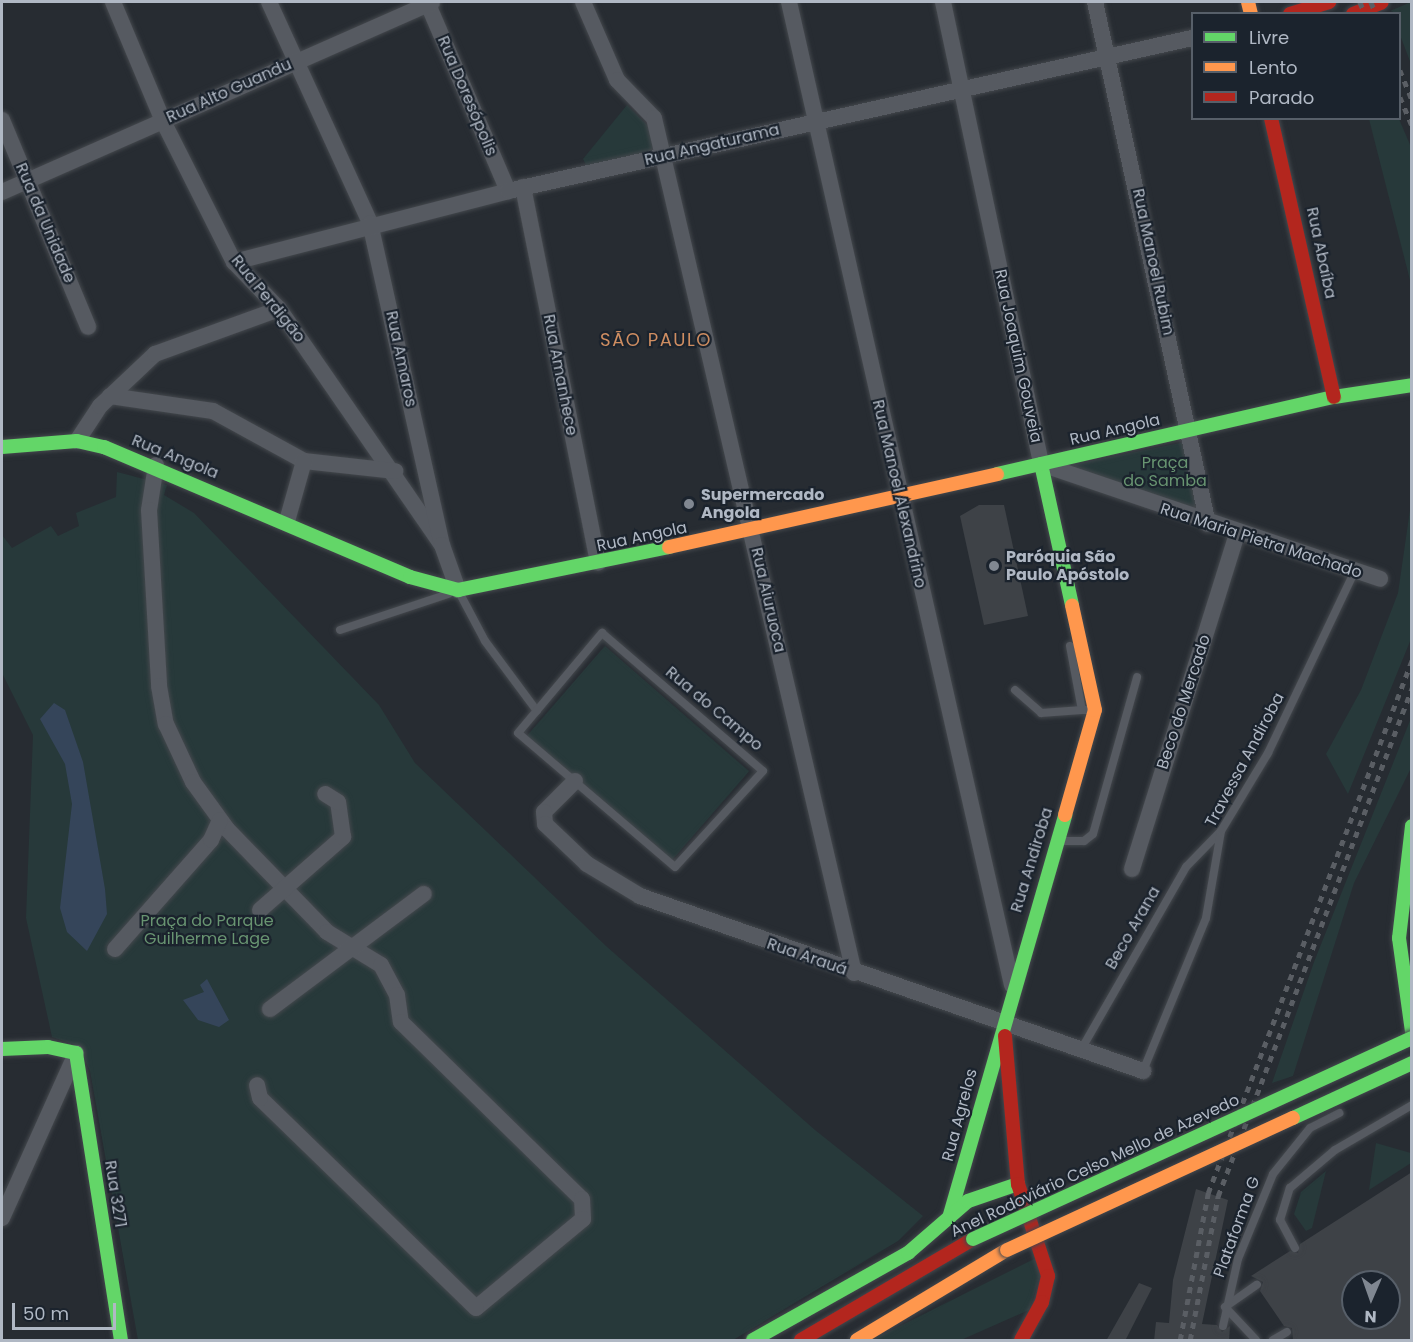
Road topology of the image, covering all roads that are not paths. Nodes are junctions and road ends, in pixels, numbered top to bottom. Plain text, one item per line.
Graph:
1 (113, 2) edge
2 (269, 2) edge
3 (429, 2) edge
4 (584, 2) edge
5 (789, 2) edge
6 (943, 2) edge
7 (1095, 2) edge
8 (1329, 2) edge
9 (1377, 3) edge
10 (1296, 12) edge
11 (1357, 12) edge
12 (1191, 38) edge
13 (1109, 57) junction
14 (296, 61) junction
15 (963, 90) junction
16 (2, 120) edge
17 (1271, 120) edge
18 (163, 121) junction
19 (816, 121) junction
20 (664, 155) junction
21 (27, 181) junction
22 (515, 189) junction
23 (2, 192) edge
24 (370, 224) junction
25 (234, 262) junction
26 (279, 309) junction
27 (88, 327) dead end
28 (1412, 386) edge
29 (110, 396) junction
30 (1334, 397) junction
31 (1189, 429) junction
32 (77, 441) junction
33 (2, 447) edge
34 (304, 461) junction
35 (1041, 464) junction
36 (156, 465) junction
37 (395, 471) junction
38 (898, 496) junction
39 (287, 521) junction
40 (1208, 524) junction
41 (752, 530) junction
42 (1237, 534) junction
43 (442, 545) junction
44 (1053, 555) dead end
45 (598, 563) junction
46 (1355, 571) junction
47 (1380, 579) dead end
48 (458, 590) junction
49 (340, 630) dead end
50 (1137, 677) dead end
51 (1015, 690) dead end
52 (1088, 710) junction
53 (537, 711) junction
54 (575, 782) junction
55 (325, 794) dead end
56 (220, 820) junction
57 (1412, 826) edge
58 (1221, 831) junction
59 (1055, 840) junction
60 (1132, 869) dead end
61 (286, 888) junction
62 (424, 894) dead end
63 (260, 910) dead end
64 (115, 949) dead end
65 (352, 949) junction
66 (854, 973) junction
67 (1012, 985) junction
68 (270, 1009) dead end
69 (1004, 1020) junction
70 (1412, 1032) edge
71 (1412, 1038) edge
72 (1082, 1048) junction
73 (2, 1049) edge
74 (76, 1053) junction
75 (1412, 1064) edge
76 (1143, 1071) joint
77 (257, 1085) dead end
78 (1360, 1101) dead end
79 (1412, 1105) edge
80 (1350, 1106) dead end
81 (1018, 1184) junction
82 (2, 1218) edge
83 (949, 1218) junction
84 (1295, 1248) dead end
85 (1257, 1285) dead end
86 (1225, 1307) junction
87 (1223, 1326) dead end
88 (1287, 1332) dead end
89 (121, 1341) edge
90 (753, 1341) edge
91 (801, 1341) edge
92 (857, 1341) edge
93 (1021, 1341) edge
94 (1256, 1341) edge
95 (1273, 1341) edge

1 - 18 street, Rua Perdigão
2 - 14 street, Rua Amaros
3 - 14 street, Rua Alto Guandu
3 - 22 street, Rua Doresópolis
4 - 20 street, Rua Aiuruoca
5 - 19 street, Rua Manoel Alexandrino
6 - 15 street, Rua Joaquim Gouveia
7 - 13 street, Rua Manoel Rubim
8 - 10 main road
9 - 11 main road
12 - 13 street, Rua Angaturama
13 - 15 street, Rua Angaturama
13 - 31 street, Rua Manoel Rubim
14 - 18 street, Rua Alto Guandu
14 - 24 street, Rua Amaros
15 - 19 street, Rua Angaturama
15 - 35 street, Rua Joaquim Gouveia
16 - 21 street, Rua da Unidade
17 - 30 main road, Rua Abaíba
18 - 21 street, Rua Alto Guandu
18 - 25 street, Rua Perdigão
19 - 20 street, Rua Angaturama
19 - 38 street, Rua Manoel Alexandrino
20 - 22 street, Rua Angaturama
20 - 41 street, Rua Aiuruoca
21 - 23 street, Rua Alto Guandu
21 - 27 street, Rua da Unidade
22 - 24 street, Rua Angaturama
22 - 45 street, Rua Amanhece
24 - 25 street, Rua Angaturama
24 - 43 street, Rua Amaros
25 - 26 street, Rua Perdigão
26 - 29 street
26 - 37 street, Rua Perdigão
28 - 30 main road, Rua Angola
29 - 32 street
29 - 34 street
30 - 31 main road, Rua Angola
31 - 35 main road, Rua Angola
31 - 40 street, Rua Manoel Rubim
32 - 33 main road, Rua Angola
32 - 36 main road, Rua Angola
34 - 37 street
34 - 39 street
35 - 38 main road, Rua Angola
35 - 40 street, Rua Maria Pietra Machado
35 - 52 main road, Rua Joaquim Gouveia
36 - 39 main road, Rua Angola
36 - 56 street
37 - 43 street, Rua Perdigão
38 - 41 main road, Rua Angola
38 - 67 street, Rua Manoel Alexandrino
39 - 48 main road, Rua Angola
40 - 42 street, Rua Maria Pietra Machado
41 - 45 main road, Rua Angola
41 - 66 street, Rua Aiuruoca
42 - 46 street, Rua Maria Pietra Machado
42 - 60 street, Beco do Mercado
43 - 48 street, Rua Amaros
44 - 52 lane
45 - 48 main road, Rua Angola
46 - 47 street, Rua Maria Pietra Machado
46 - 58 lane, Travessa Andiroba
48 - 49 lane
48 - 53 lane, Rua Amaros
50 - 59 lane
51 - 52 lane
52 - 59 main road, Rua Andiroba
53 - 54 lane, Rua do Campo
53 - 54 lane, Rua do Campo
54 - 66 street, Rua Arauá
55 - 61 street
56 - 61 street
56 - 64 street
57 - 70 main road
58 - 72 lane, Beco Arana
58 - 76 lane, Travessa Andiroba
59 - 67 main road, Rua Andiroba
61 - 63 street
61 - 65 street
62 - 65 street
65 - 68 street
65 - 77 street
66 - 69 street, Rua Arauá
67 - 69 main road, Rua Andiroba
69 - 72 street, Rua Arauá
69 - 81 main road
69 - 83 main road, Rua Agrelos
71 - 91 main road, Anel Rodoviário Celso Mello de Azevedo, bridge
72 - 76 street, Rua Arauá
73 - 74 main road
74 - 82 street
74 - 89 main road, Rua 3271
75 - 78 lane
75 - 92 main road, bridge
79 - 84 lane
80 - 86 lane, Plataforma G
81 - 83 main road, Anel Rodoviário Celso Mello de Azevedo
81 - 93 main road
83 - 90 main road, Anel Rodoviário Celso Mello de Azevedo
85 - 86 lane
86 - 87 lane, Plataforma G
86 - 94 lane
88 - 95 lane

